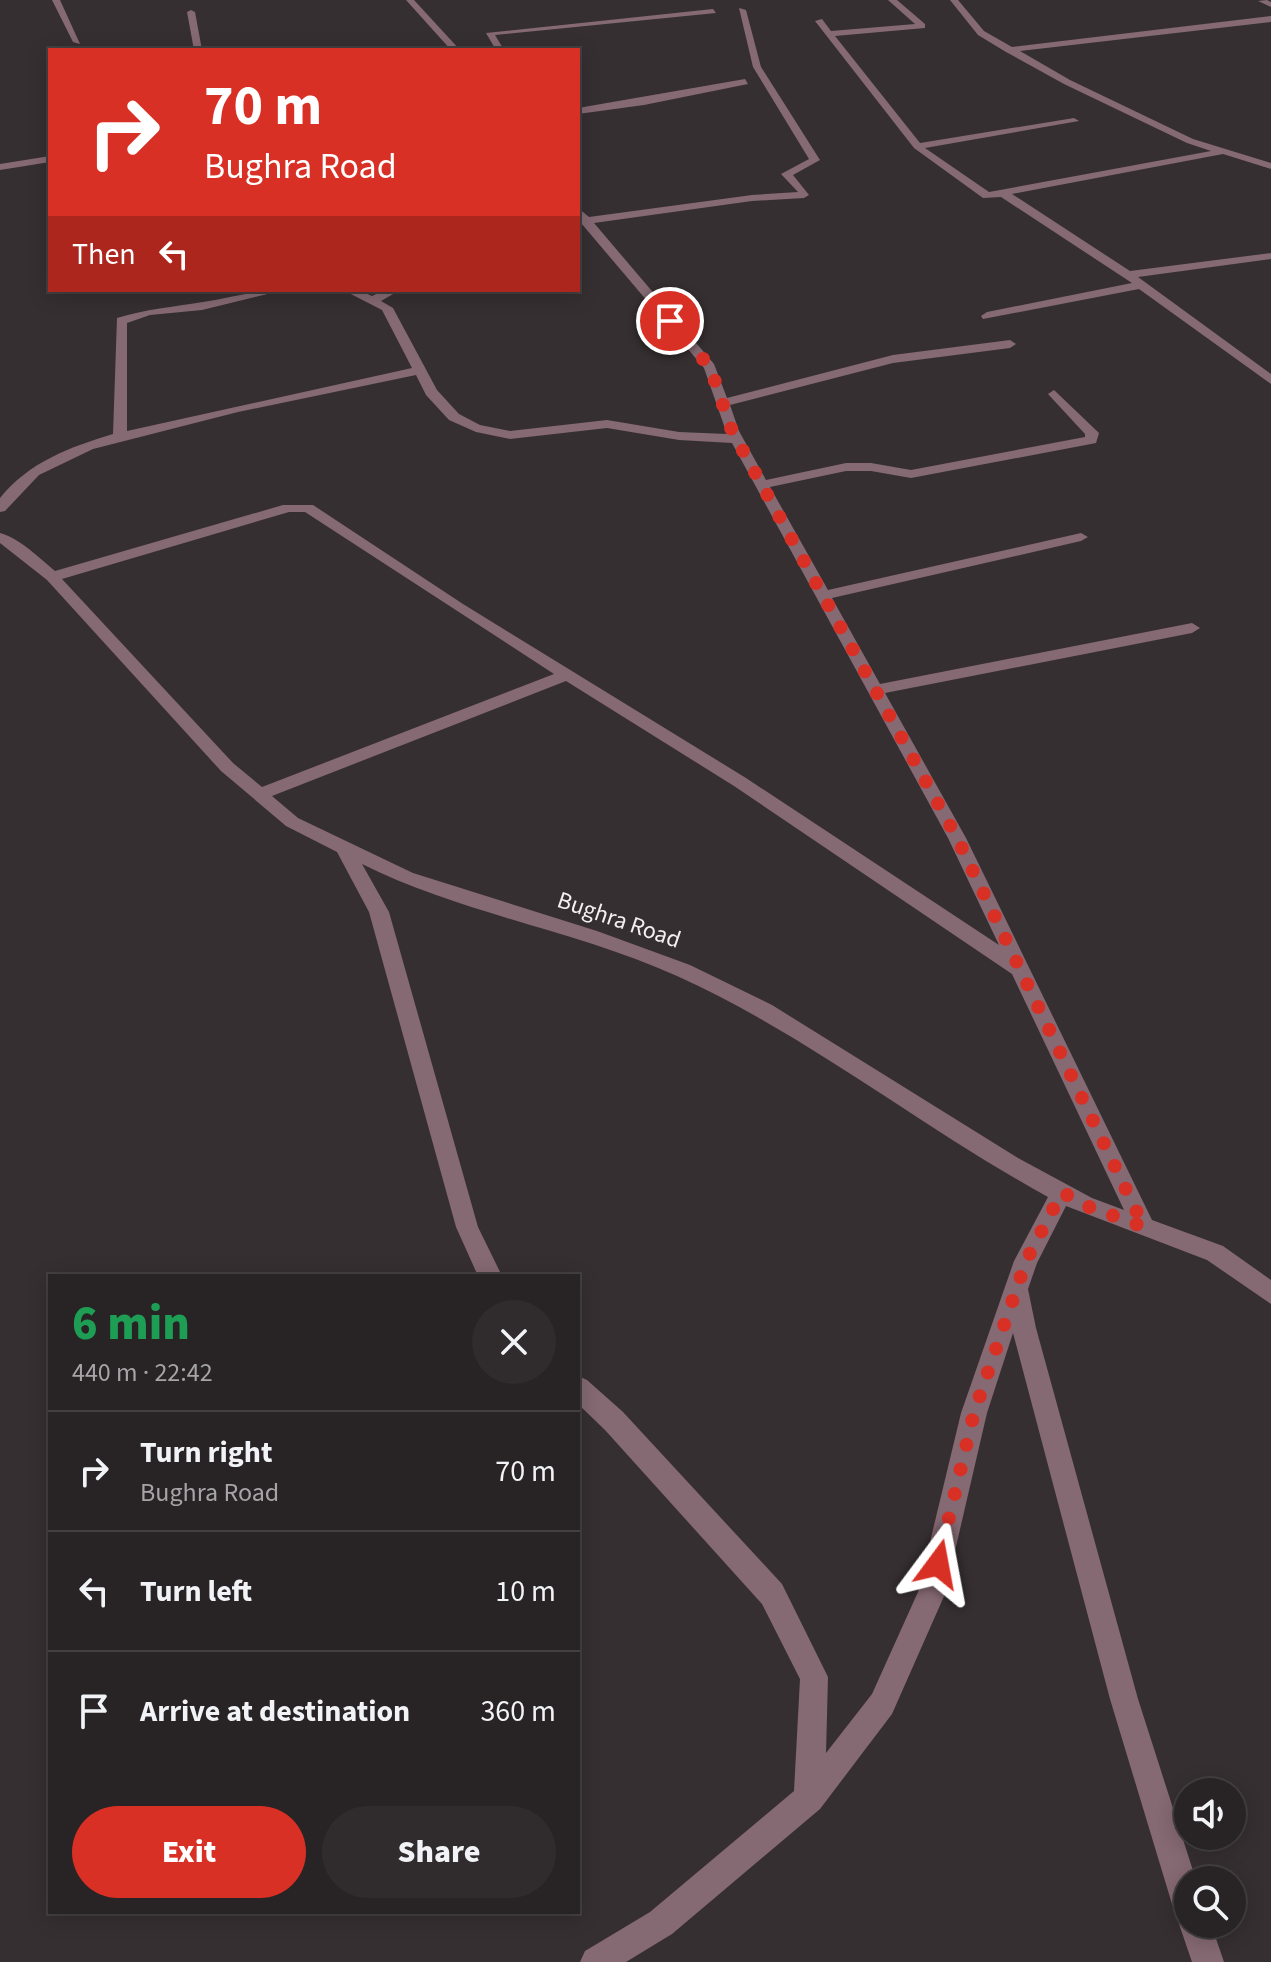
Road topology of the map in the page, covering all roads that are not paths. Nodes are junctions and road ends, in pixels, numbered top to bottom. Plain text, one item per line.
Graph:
1 (56, 0) edge
2 (410, 0) edge
3 (892, 0) edge
4 (954, 0) edge
5 (742, 10) dead end
6 (713, 11) dead end
7 (191, 12) dead end
8 (1271, 19) edge
9 (819, 21) dead end
10 (829, 34) junction
11 (77, 42) dead end
12 (198, 48) edge
13 (454, 48) edge
14 (499, 48) edge
15 (1009, 50) junction
16 (745, 82) dead end
17 (580, 111) edge
18 (1074, 121) dead end
19 (917, 146) junction
20 (1220, 152) junction
21 (48, 159) edge
22 (1271, 166) edge
23 (0, 167) edge
24 (1004, 194) junction
25 (582, 216) edge
26 (1271, 256) edge
27 (1128, 275) junction
28 (1141, 285) junction
29 (268, 292) edge
30 (353, 292) edge
31 (390, 292) edge
32 (371, 301) junction
33 (987, 316) dead end
34 (1010, 344) dead end
35 (417, 371) junction
36 (1271, 380) edge
37 (1054, 394) dead end
38 (723, 403) junction
39 (120, 438) junction
40 (737, 439) junction
41 (762, 485) junction
42 (0, 508) edge
43 (0, 537) edge
44 (1081, 537) dead end
45 (52, 577) junction
46 (822, 596) junction
47 (1192, 628) dead end
48 (569, 674) junction
49 (875, 690) junction
50 (260, 794) junction
51 (344, 848) junction
52 (1020, 969) junction
53 (1062, 1192) junction
54 (1144, 1227) junction
55 (489, 1274) edge
56 (1017, 1287) junction
57 (1271, 1293) edge
58 (580, 1390) edge
59 (809, 1798) junction
60 (1176, 1866) edge
61 (1200, 1938) edge
62 (596, 1962) edge
63 (1208, 1962) edge

1 - 11 street
2 - 13 street
3 - 10 street
4 - 15 street
5 - 25 street
6 - 14 street
7 - 12 street
8 - 15 street
9 - 10 street
10 - 19 street
15 - 20 street
16 - 17 street
18 - 19 street
19 - 24 street
20 - 22 street
20 - 24 street
21 - 23 street
24 - 27 street
25 - 38 street
26 - 27 street
27 - 28 street
28 - 33 street
28 - 36 street
29 - 39 street
30 - 32 street
31 - 32 street
32 - 35 street
34 - 38 street
35 - 39 street
35 - 40 street
37 - 41 street
38 - 40 street
39 - 42 street
40 - 41 street
41 - 46 street
43 - 45 street, Bughra Road
44 - 46 street
45 - 48 street
45 - 50 street, Bughra Road
46 - 49 street
47 - 49 street
48 - 50 street
48 - 52 street
49 - 52 street
50 - 51 street, Bughra Road
51 - 53 street, Bughra Road
51 - 55 street
52 - 54 street
53 - 54 street, Bughra Road
53 - 56 street
54 - 57 street, Bughra Road
56 - 59 street
56 - 60 street
58 - 59 street
59 - 62 street
61 - 63 street

